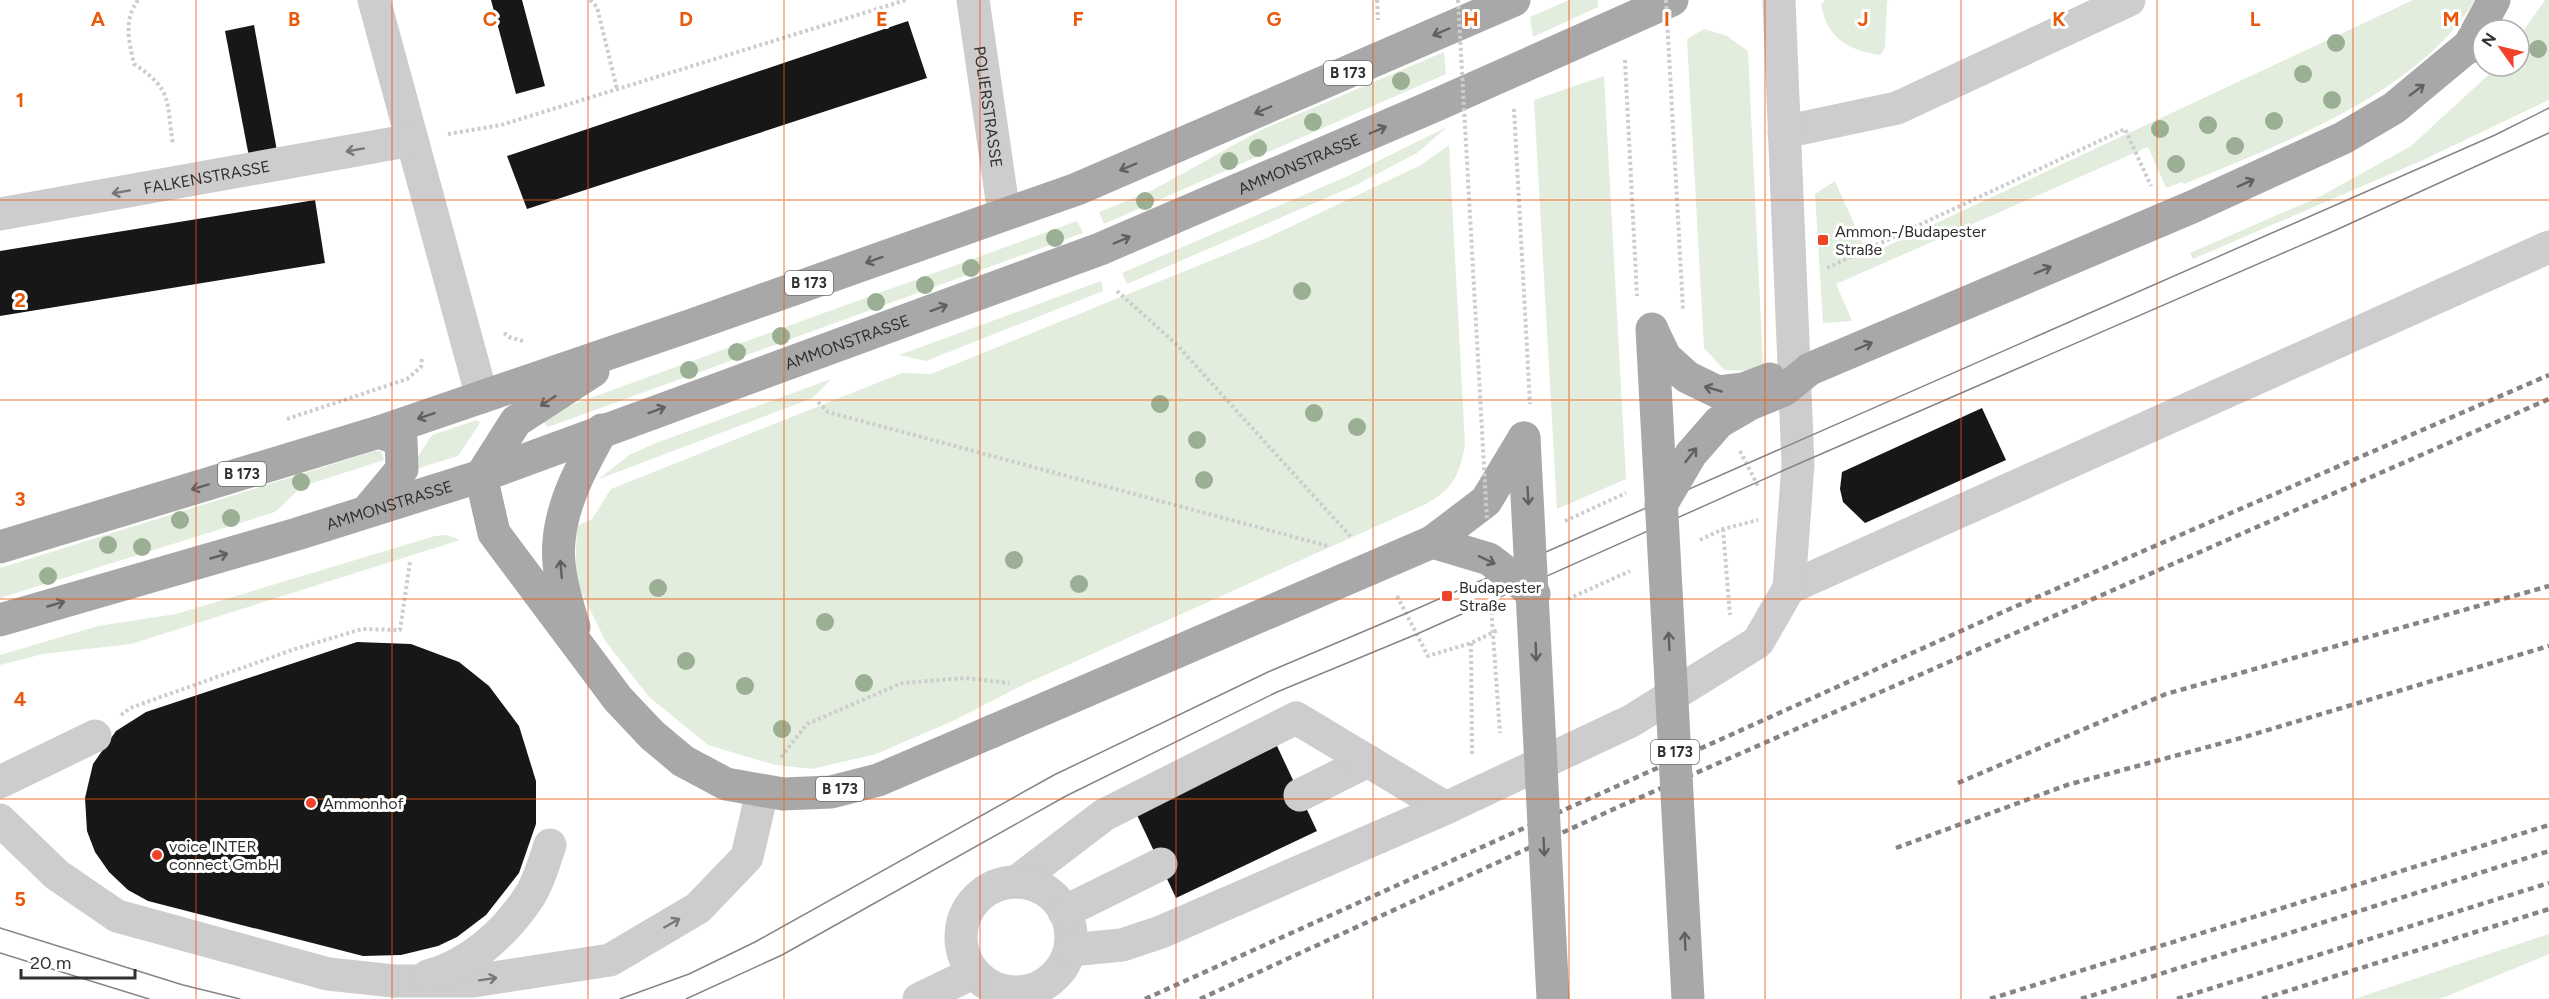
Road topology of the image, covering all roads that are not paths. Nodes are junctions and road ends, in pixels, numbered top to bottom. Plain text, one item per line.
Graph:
1 (374, 0) edge
2 (973, 0) edge
3 (1514, 0) edge
4 (1672, 0) edge
5 (1779, 0) edge
6 (2129, 0) edge
7 (2494, 0) edge
8 (2517, 0) edge
9 (2487, 18) edge
10 (2499, 18) edge
11 (2471, 44) edge
12 (1784, 132) junction
13 (412, 140) junction
14 (0, 214) edge
15 (1004, 214) junction
16 (2549, 247) edge
17 (632, 346) junction
18 (1810, 369) junction
19 (482, 397) junction
20 (602, 430) junction
21 (379, 432) junction
22 (481, 476) junction
23 (1649, 496) junction
24 (367, 511) junction
25 (1432, 542) junction
26 (0, 547) edge
27 (1789, 588) junction
28 (1533, 594) junction
29 (0, 620) edge
30 (579, 646) junction
31 (95, 736) road end
32 (1368, 761) junction
33 (0, 782) edge
34 (762, 792) junction
35 (1300, 795) dead end
36 (1446, 808) junction
37 (0, 820) edge
38 (550, 845) dead end
39 (1161, 864) dead end
40 (1016, 882) junction
41 (1064, 912) junction
42 (1070, 950) junction
43 (973, 973) junction
44 (409, 981) junction
45 (918, 999) edge
46 (1552, 999) edge
47 (1688, 999) edge

1 - 13 street
2 - 15 street, POLIERSTRASSE
3 -> 15 main road, B 173
20 -> 4 main road, AMMONSTRASSE
5 - 12 street
6 - 12 street
7 - 9 main road
8 - 10 main road
18 -> 11 main road
12 - 27 street
13 -> 14 street, FALKENSTRASSE
13 - 19 street
15 -> 17 main road, B 173
16 - 27 street
17 - 19 main road, B 173
17 -> 22 main road
23 -> 18 main road, bridge
18 -> 23 main road, B 173, bridge
19 -> 21 main road, B 173
20 - 22 main road, AMMONSTRASSE
30 -> 20 main road, B 173
21 - 24 main road
21 -> 26 main road, B 173
22 - 24 main road, AMMONSTRASSE
22 - 30 main road, B 173
47 -> 23 main road, B 173, bridge
29 -> 24 main road, AMMONSTRASSE
25 -> 28 main road, bridge
25 -> 28 main road, bridge
25 - 34 main road, B 173, bridge
27 - 36 street
28 -> 46 main road, bridge
30 - 34 main road, B 173
31 - 33 street
32 - 35 street
32 - 36 street
32 - 40 street
44 -> 34 street
36 - 42 street
37 - 44 street
38 - 44 street
39 - 41 street
40 - 41 street
40 - 43 street
41 - 42 street
42 - 43 street
43 - 45 street

